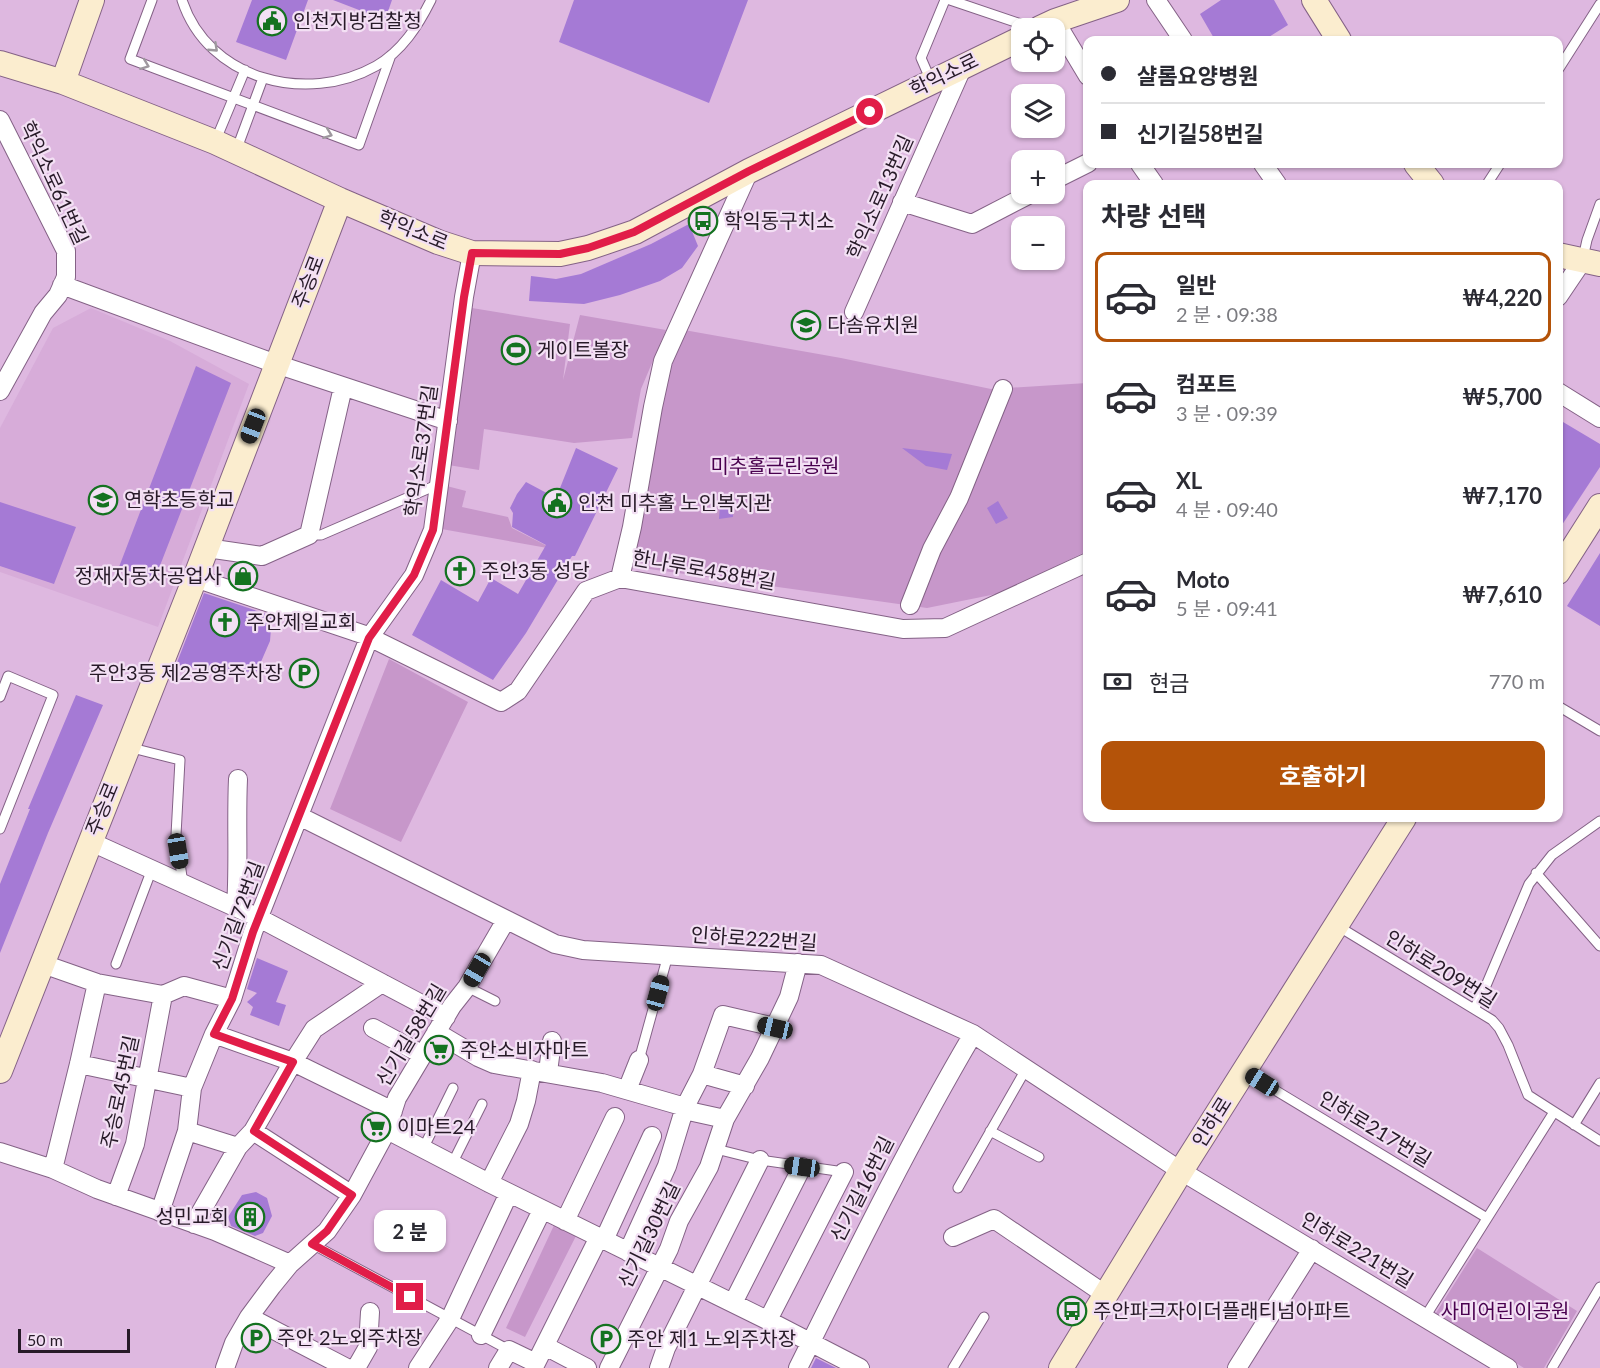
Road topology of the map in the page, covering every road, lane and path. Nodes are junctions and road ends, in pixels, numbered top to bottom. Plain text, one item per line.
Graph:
1 (92, 0) edge
2 (152, 0) edge
3 (182, 0) edge
4 (431, 0) edge
5 (945, 0) edge
6 (950, 0) edge
7 (1117, 0) edge
8 (1156, 0) edge
9 (1314, 0) edge
10 (1600, 4) edge
11 (1014, 18) edge
12 (1065, 18) edge
13 (1179, 36) edge
14 (1336, 36) edge
15 (1011, 43) edge
16 (1065, 50) edge
17 (391, 55) junction
18 (1563, 62) edge
19 (0, 63) edge
20 (963, 66) junction
21 (245, 70) junction
22 (1083, 70) edge
23 (263, 78) junction
24 (63, 82) junction
25 (931, 82) junction
26 (233, 98) junction
27 (254, 106) junction
28 (0, 120) edge
29 (226, 146) junction
30 (1083, 166) edge
31 (1419, 168) edge
32 (749, 171) junction
33 (1065, 174) edge
34 (1429, 180) edge
35 (340, 200) junction
36 (902, 202) junction
37 (1011, 204) edge
38 (1600, 204) edge
39 (472, 253) junction
40 (1563, 256) edge
41 (1591, 262) edge
42 (62, 285) junction
43 (1563, 292) edge
44 (854, 312) dead end
45 (276, 364) junction
46 (343, 387) junction
47 (1003, 389) dead end
48 (0, 391) edge
49 (1563, 395) edge
50 (1600, 418) edge
51 (448, 421) junction
52 (440, 484) junction
53 (1600, 506) edge
54 (309, 535) junction
55 (207, 548) junction
56 (1083, 564) edge
57 (1563, 564) edge
58 (195, 578) junction
59 (620, 578) junction
60 (910, 605) dead end
61 (369, 638) junction
62 (0, 697) edge
63 (1563, 709) edge
64 (1600, 731) edge
65 (127, 747) junction
66 (238, 779) dead end
67 (299, 816) junction
68 (1600, 821) edge
69 (1401, 822) edge
70 (0, 829) edge
71 (90, 841) junction
72 (152, 869) junction
73 (1536, 873) junction
74 (183, 884) junction
75 (236, 907) junction
76 (259, 918) junction
77 (506, 920) junction
78 (1336, 925) junction
79 (1600, 946) edge
80 (668, 955) junction
81 (798, 963) junction
82 (43, 964) junction
83 (116, 964) dead end
84 (97, 983) junction
85 (382, 983) junction
86 (467, 987) junction
87 (163, 994) junction
88 (232, 999) junction
89 (495, 1001) dead end
90 (1474, 1009) junction
91 (441, 1024) junction
92 (373, 1028) dead end
93 (775, 1028) junction
94 (214, 1034) junction
95 (973, 1034) junction
96 (552, 1041) dead end
97 (423, 1055) junction
98 (639, 1060) joint
99 (293, 1062) junction
100 (79, 1064) junction
101 (1026, 1069) junction
102 (0, 1071) edge
103 (540, 1071) junction
104 (1244, 1071) junction
105 (702, 1074) junction
106 (147, 1079) junction
107 (1600, 1083) edge
108 (745, 1086) junction
109 (192, 1088) junction
110 (453, 1088) dead end
111 (627, 1090) junction
112 (482, 1104) dead end
113 (685, 1107) junction
114 (393, 1111) junction
115 (1554, 1112) junction
116 (615, 1116) dead end
117 (725, 1119) junction
118 (1574, 1125) junction
119 (187, 1131) junction
120 (254, 1131) junction
121 (990, 1131) junction
122 (386, 1132) junction
123 (652, 1136) dead end
124 (1600, 1141) edge
125 (238, 1147) junction
126 (423, 1149) junction
127 (716, 1149) junction
128 (0, 1152) edge
129 (1039, 1157) dead end
130 (760, 1160) junction
131 (452, 1164) junction
132 (802, 1167) junction
133 (53, 1169) junction
134 (1181, 1171) junction
135 (844, 1172) joint
136 (489, 1183) junction
137 (958, 1188) dead end
138 (509, 1193) junction
139 (352, 1195) junction
140 (116, 1196) junction
141 (542, 1209) junction
142 (160, 1212) junction
143 (1486, 1218) junction
144 (565, 1221) junction
145 (194, 1224) junction
146 (953, 1237) dead end
147 (601, 1239) junction
148 (312, 1244) junction
149 (1312, 1249) junction
150 (628, 1252) junction
151 (290, 1264) junction
152 (659, 1267) junction
153 (697, 1286) junction
154 (1600, 1287) edge
155 (1106, 1295) junction
156 (733, 1303) junction
157 (370, 1312) dead end
158 (249, 1317) junction
159 (984, 1317) dead end
160 (1425, 1317) junction
161 (450, 1319) junction
162 (768, 1320) junction
163 (481, 1335) junction
164 (810, 1342) junction
165 (545, 1346) junction
166 (509, 1350) junction
167 (317, 1361) edge
168 (539, 1366) edge
169 (225, 1368) edge
170 (347, 1368) edge
171 (356, 1368) edge
172 (418, 1368) edge
173 (498, 1368) edge
174 (587, 1368) edge
175 (609, 1368) edge
176 (659, 1368) edge
177 (798, 1368) edge
178 (860, 1368) edge
179 (953, 1368) edge
180 (1061, 1368) edge
181 (1237, 1368) edge
182 (1508, 1368) edge
183 (1552, 1368) edge

1 - 24 street
2 -> 26 lane
3 -> 21 lane
4 - 17 lane
5 - 25 lane
6 - 11 lane
7 - 12 street
8 - 13 street
9 - 14 street
10 - 18 lane
15 - 20 street, 학익소로
16 - 22 street
17 - 23 lane
27 -> 17 lane
19 - 24 street, 학익소로
20 - 25 street, 학익소로
20 - 36 street, 학익소로13번길
21 - 23 lane
21 - 26 lane
23 - 27 lane
24 - 29 street, 학익소로
25 - 32 street, 학익소로
26 - 27 lane
26 - 29 lane
27 - 29 lane
28 - 42 street, 학익소로61번길
29 - 35 street, 학익소로
30 - 33 street
31 - 34 street
32 - 39 street, 학익소로
32 - 59 street
35 - 39 street, 학익소로
35 - 45 street, 주승로
36 - 37 street
36 - 44 street, 학익소로13번길
38 - 41 lane
39 - 51 street, 학익소로37번길
40 - 41 street
41 - 43 street
42 - 45 street
42 - 48 street, 학익소로61번길
45 - 46 street
45 - 55 street, 주승로
46 - 51 street
46 - 54 street
47 - 60 street
49 - 50 street
51 - 52 street, 학익소로37번길
52 - 54 lane
52 - 61 street, 학익소로37번길
53 - 57 street
54 - 55 street
55 - 58 street, 주승로
56 - 59 street, 한나루로458번길
58 - 61 street
58 - 65 street, 주승로
59 - 61 street, 한나루로458번길
61 - 67 street, 신기길72번길
62 - 70 lane
63 - 64 lane
65 - 71 street, 주승로
65 - 74 lane
66 - 75 street
67 - 76 street, 신기길72번길
67 - 77 street, 인하로222번길
68 - 73 lane
69 - 78 street, 인하로
71 - 72 street
71 - 82 street, 주승로
72 - 74 street
72 - 83 lane
73 - 79 lane
73 - 90 lane
74 - 75 street
75 - 76 street
76 - 85 street
76 - 88 street, 신기길72번길
77 - 80 street, 인하로222번길
77 - 86 street, 신기길58번길
78 - 90 lane, 인하로209번길
78 - 104 street, 인하로
80 - 81 street, 인하로222번길
80 - 98 lane
81 - 93 street, 신기길30번길
81 - 95 street, 인하로222번길
82 - 84 street
82 - 102 street, 주승로
84 - 87 street
84 - 100 street
85 - 91 street
85 - 99 street
86 - 89 lane
86 - 91 street, 신기길58번길
87 - 88 street
87 - 106 street, 주승로45번길
88 - 94 street, 신기길72번길
90 - 115 lane, 인하로209번길
91 - 97 street, 신기길58번길
91 - 103 street
92 - 97 street
93 - 105 street
93 - 108 street, 신기길30번길
94 - 99 street, 신기길58번길
94 - 109 street, 신기길72번길
95 - 101 street, 인하로222번길
95 - 164 street, 신기길16번길
96 - 103 street
97 - 114 street, 신기길58번길
98 - 111 street
99 - 114 street, 신기길58번길
99 - 120 street
100 - 106 street
100 - 133 street
101 - 121 lane
101 - 134 street, 인하로222번길
103 - 111 street
103 - 136 street
104 - 134 street, 인하로
104 - 143 lane, 인하로217번길
105 - 108 street
105 - 113 street
106 - 109 street
106 - 140 street, 주승로45번길
107 - 118 lane
108 - 117 street, 신기길30번길
109 - 119 street, 신기길72번길
110 - 126 lane
111 - 113 street
112 - 131 lane
113 - 117 street
113 - 150 street
114 - 122 street, 신기길58번길
115 - 118 lane, 인하로209번길
115 - 143 lane
116 - 144 street
117 - 127 street, 신기길30번길
118 - 124 lane, 인하로209번길
119 - 125 street
119 - 142 street, 신기길72번길
120 - 125 street
120 - 139 street
121 - 129 lane
121 - 137 lane
122 - 126 street
122 - 139 street, 신기길58번길
123 - 147 street
125 - 145 street
126 - 131 street
127 - 130 lane
127 - 152 street, 신기길30번길
128 - 133 street
130 - 132 lane
130 - 153 street
131 - 136 street
132 - 135 lane
132 - 156 street
133 - 140 street
134 - 149 street, 인하로221번길
134 - 155 street, 인하로
135 - 162 street
136 - 138 street
138 - 141 street
138 - 161 street
139 - 148 street, 신기길58번길
140 - 142 street
141 - 144 street
141 - 163 street
142 - 145 street
143 - 160 lane
144 - 147 street
145 - 151 street
146 - 155 street
147 - 150 street
147 - 165 street
148 - 151 street, 신기길58번길
148 - 161 lane
149 - 160 street, 인하로221번길
149 - 181 street
150 - 152 street
151 - 158 street, 신기길58번길
152 - 153 street
152 - 175 street, 신기길30번길
153 - 156 street
153 - 176 street
154 - 183 lane
155 - 180 street, 인하로
156 - 162 street
157 - 171 street
158 - 167 street
158 - 169 street, 신기길58번길
159 - 179 lane
160 - 182 street, 인하로221번길
161 - 163 lane
161 - 172 street
162 - 164 street
163 - 166 lane
164 - 177 street, 신기길16번길
164 - 178 street
165 - 168 street
165 - 174 street
166 - 168 street
166 - 173 street
167 - 170 street

